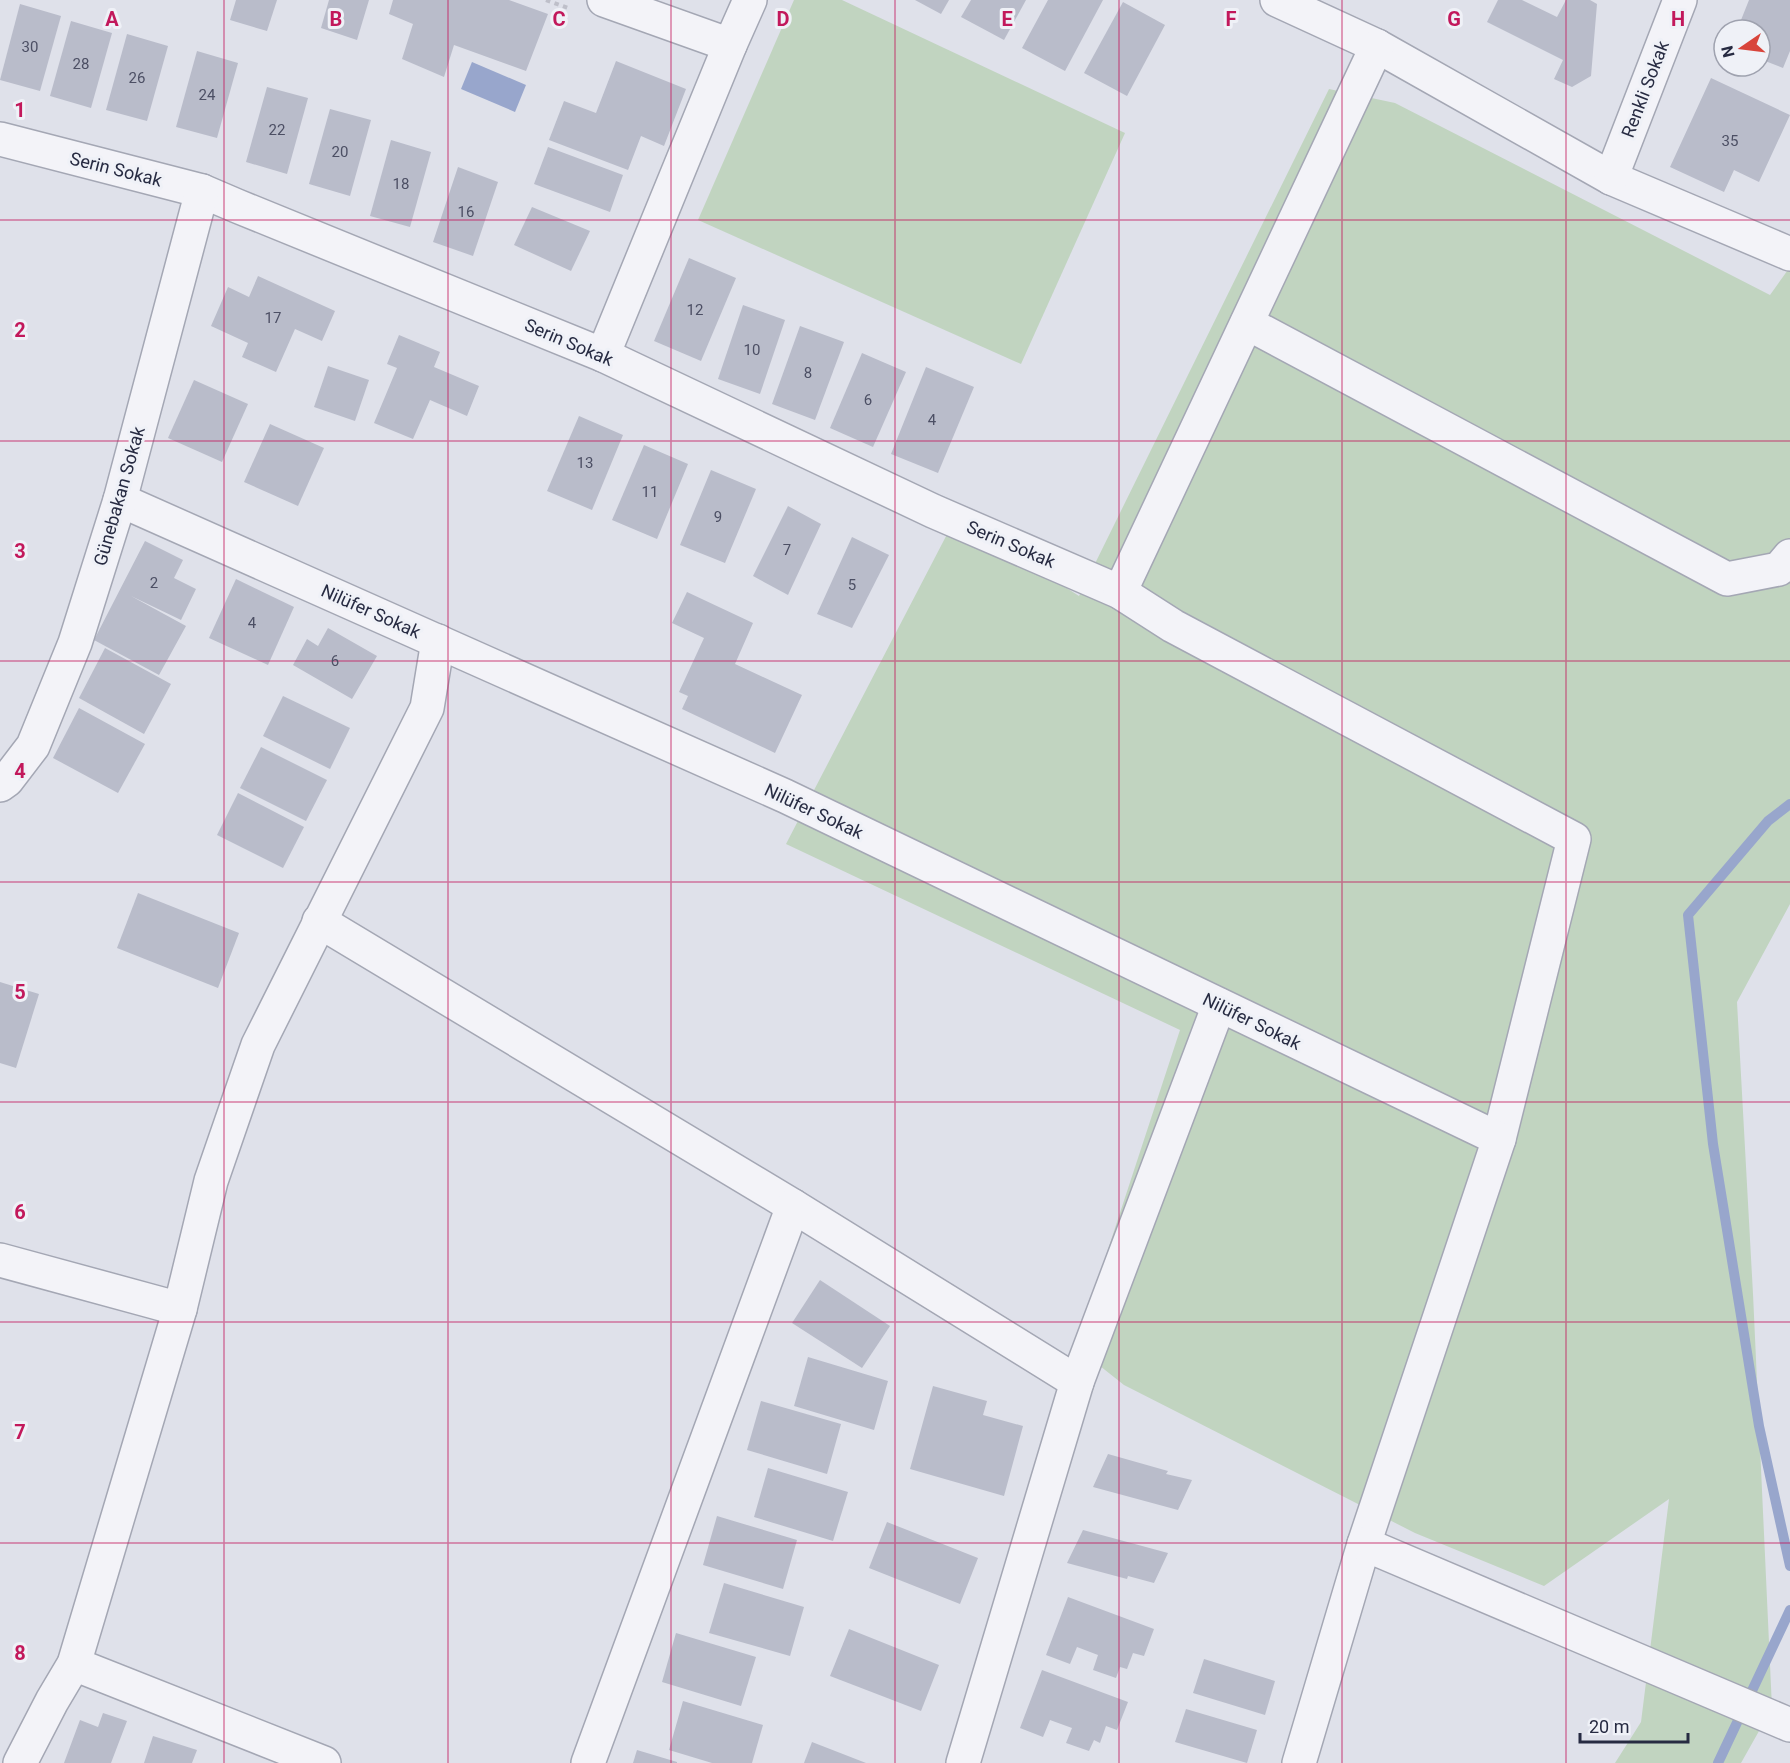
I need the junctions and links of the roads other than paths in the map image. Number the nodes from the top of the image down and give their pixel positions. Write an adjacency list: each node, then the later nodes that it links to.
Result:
1 (750, 0): 5 (street)
2 (1277, 0): 6 (street)
3 (1680, 0): 8 (street, Renkli Sokak)
4 (592, 6): 5 (street)
5 (730, 45): 12 (street)
6 (1377, 46): 8 (street); 11 (street)
7 (0, 139): 9 (street, Serin Sokak)
8 (1611, 178): 10 (street)
9 (202, 190): 12 (street, Serin Sokak); 13 (street, Günebakan Sokak)
10 (1790, 254)
11 (1247, 323): 14 (street); 15 (street)
12 (603, 356): 15 (street, Serin Sokak)
13 (120, 500): 16 (street, Nilüfer Sokak); 17 (street, Günebakan Sokak)
14 (1790, 556)
15 (1120, 592): 20 (street, Serin Sokak)
16 (438, 641): 18 (street); 19 (street, Nilüfer Sokak)
17 (0, 785)
18 (320, 921): 21 (street); 23 (street)
19 (1219, 1005): 20 (street, Nilüfer Sokak); 24 (street)
20 (1499, 1139): 25 (street)
21 (792, 1206): 24 (street); 30 (street)
22 (0, 1260): 23 (street)
23 (180, 1309): 26 (street)
24 (1077, 1382): 31 (street)
25 (1364, 1544): 27 (street); 32 (street)
26 (74, 1664): 28 (street); 29 (street)
27 (1790, 1725)
28 (20, 1763)
29 (324, 1763)
30 (588, 1763)
31 (963, 1763)
32 (1299, 1763)

